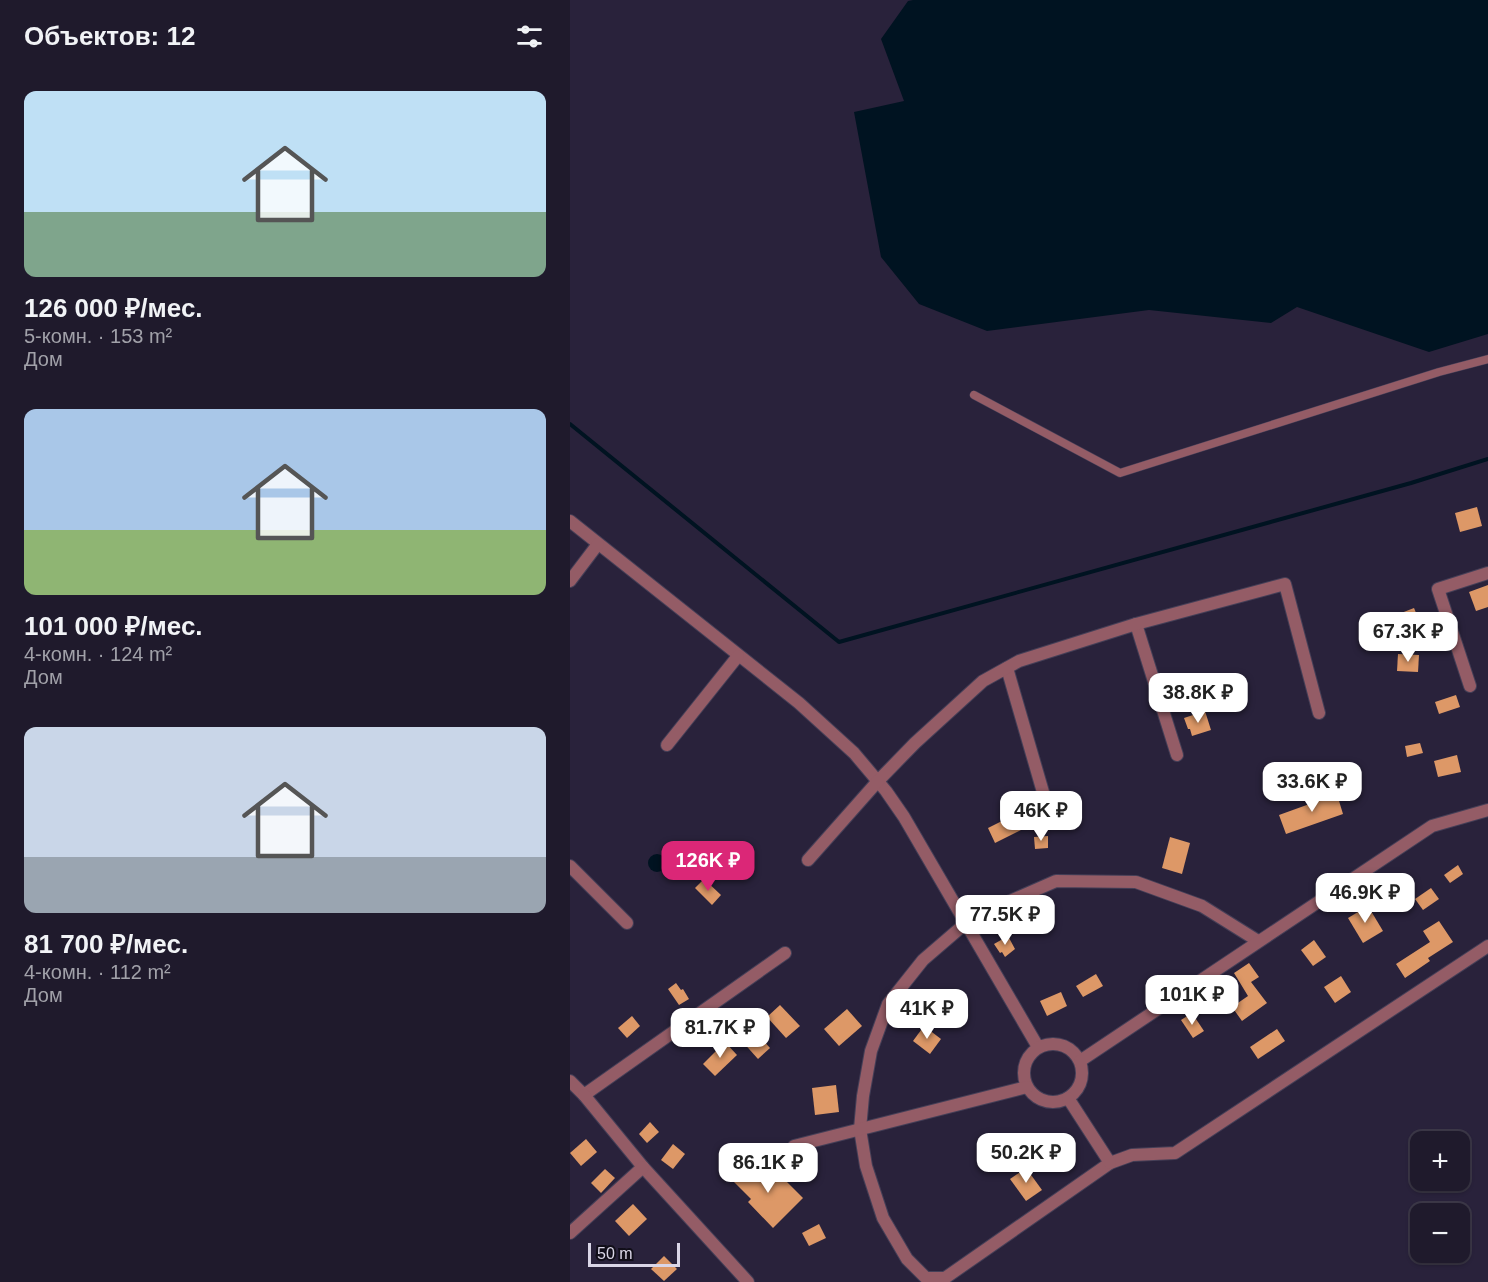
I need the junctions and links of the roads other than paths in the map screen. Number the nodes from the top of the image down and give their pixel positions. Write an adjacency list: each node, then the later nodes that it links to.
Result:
1 (1488, 358): 2 (lane)
2 (974, 395)
3 (570, 522): 4 (street)
4 (598, 544): 6 (street); 8 (street)
5 (1488, 573): 10 (street)
6 (570, 581)
7 (1136, 624): 9 (street); 11 (street); 13 (street)
8 (738, 656): 12 (street); 14 (street)
9 (1007, 668): 14 (street); 15 (street)
10 (1470, 686)
11 (1319, 713)
12 (667, 744)
13 (1177, 755)
14 (878, 781): 17 (street); 20 (street)
15 (1045, 799)
16 (1488, 810): 21 (street)
17 (808, 860)
18 (570, 866): 19 (street)
19 (627, 923)
20 (966, 923): 21 (street); 24 (street); 30 (street)
21 (1258, 941): 25 (street)
22 (1488, 946): 32 (street)
23 (785, 953): 28 (street)
24 (1038, 1047): 25 (street); 27 (street)
25 (1080, 1061): 29 (street)
26 (570, 1081): 28 (street)
27 (1028, 1087): 29 (street); 30 (street)
28 (584, 1095): 33 (street)
29 (1068, 1098): 32 (street)
30 (860, 1129): 31 (street); 32 (street)
31 (794, 1146)
32 (1110, 1163)
33 (643, 1167): 34 (street); 35 (street)
34 (570, 1233)
35 (748, 1282)

